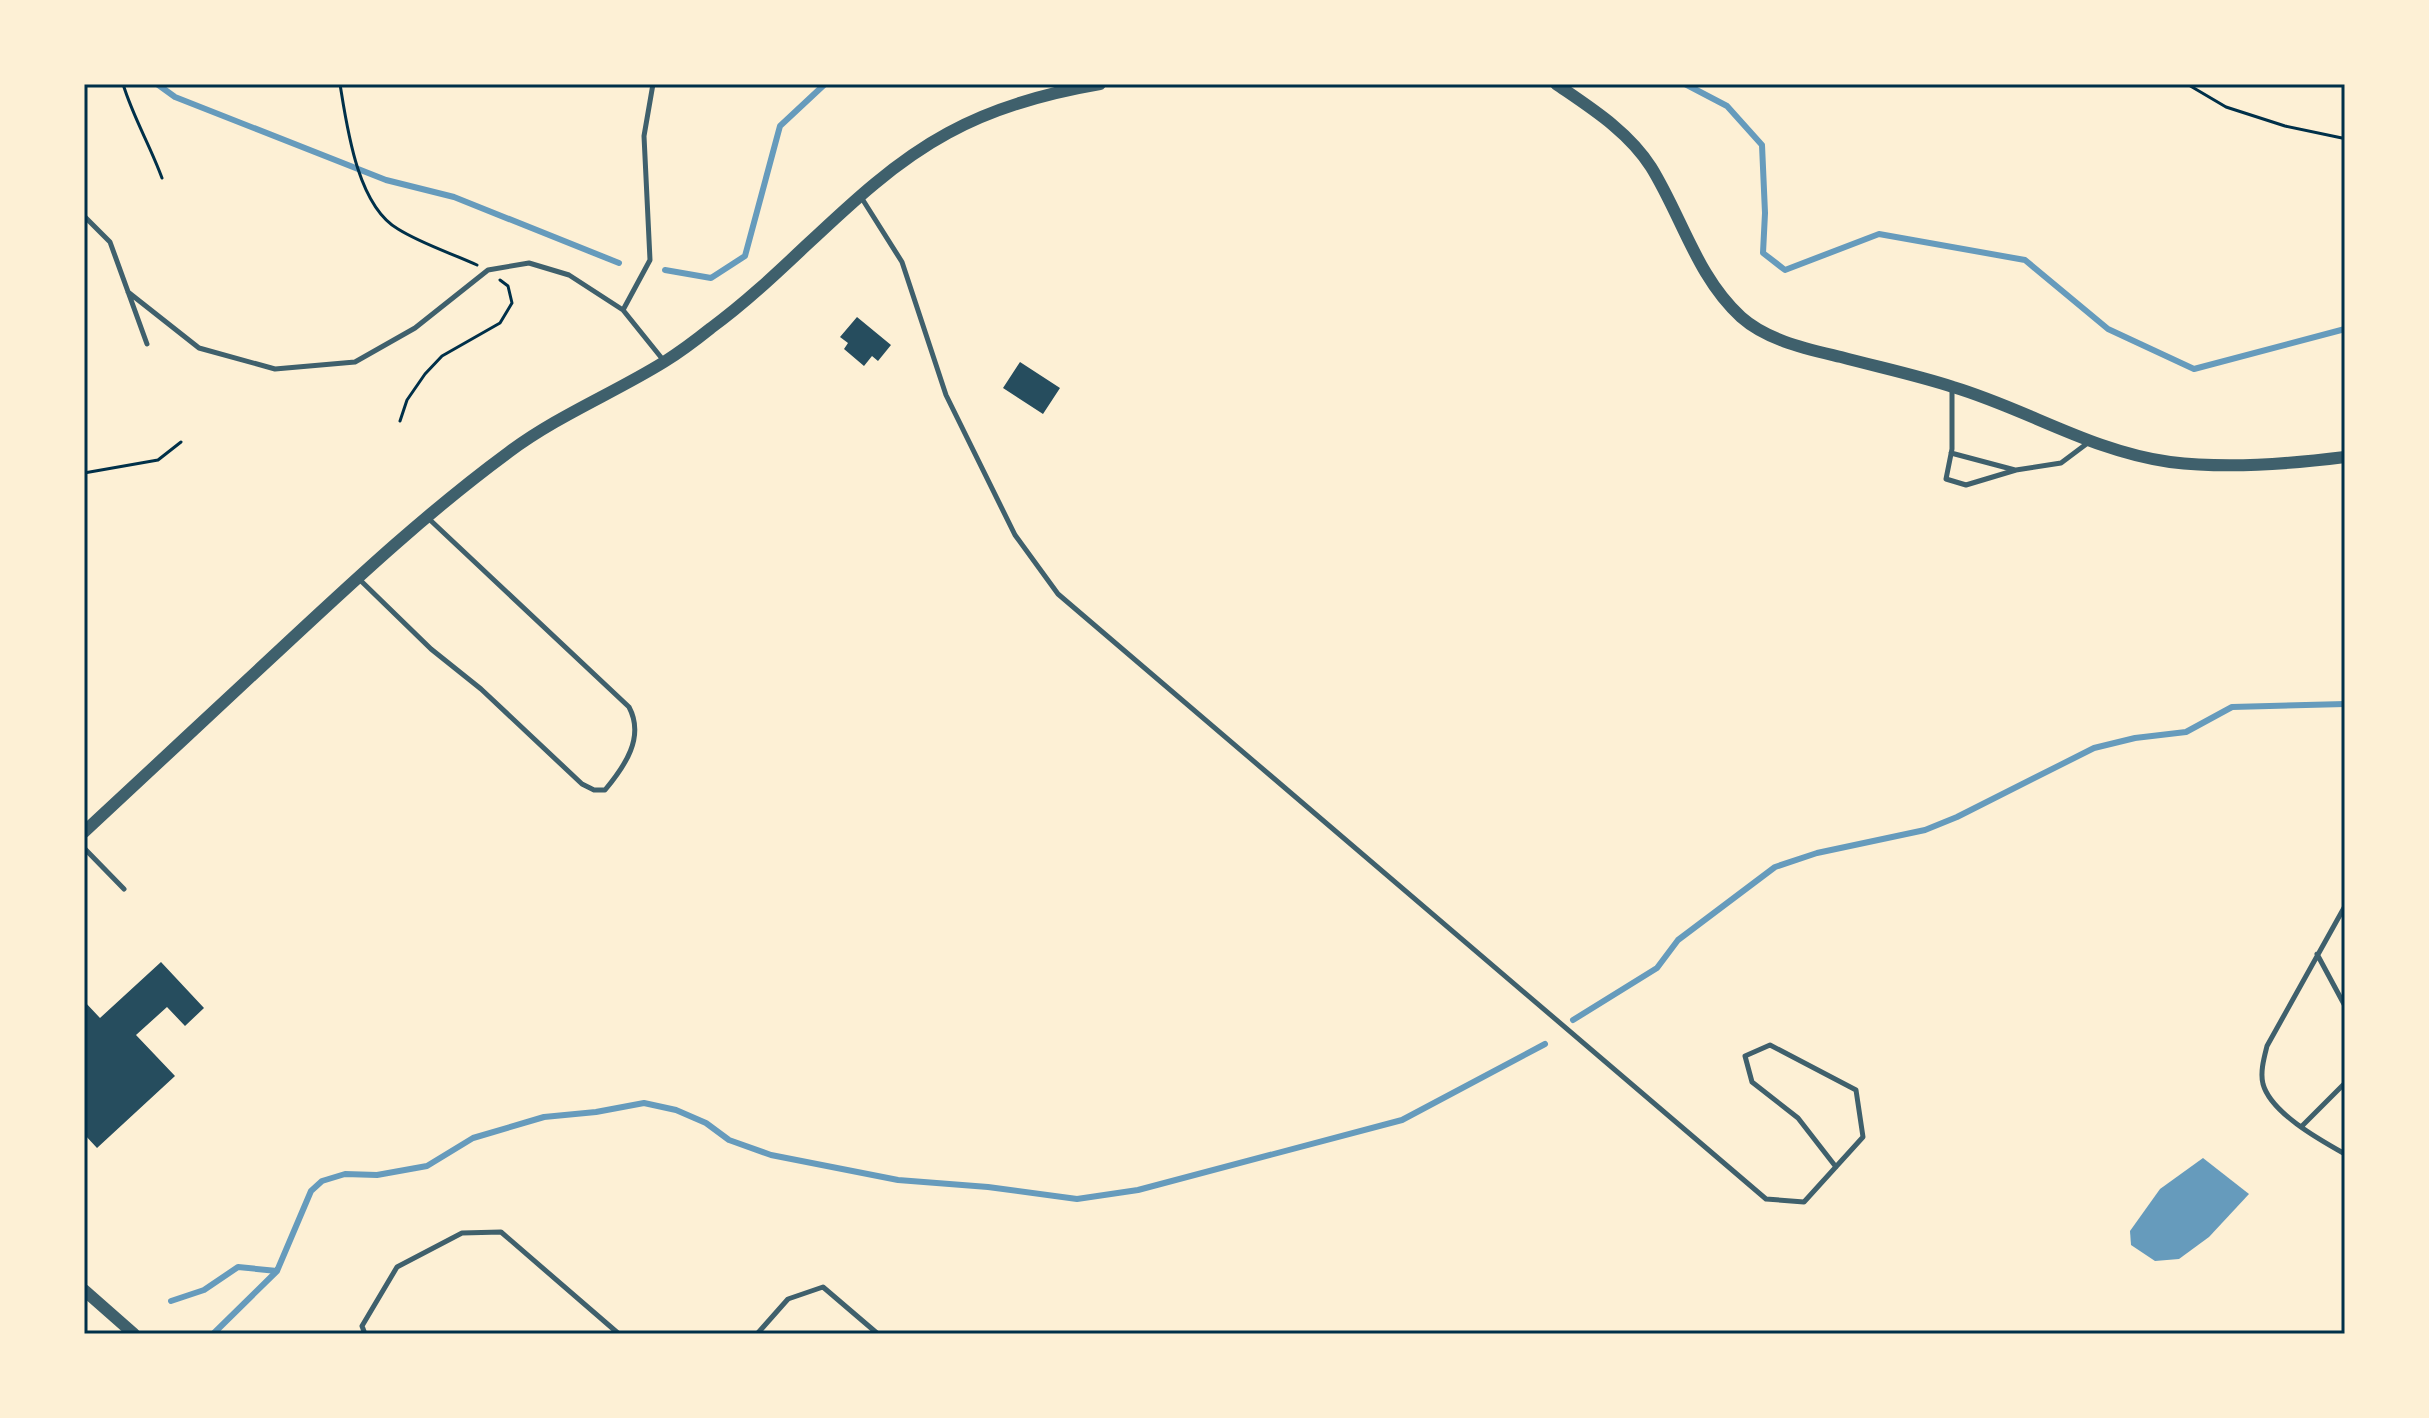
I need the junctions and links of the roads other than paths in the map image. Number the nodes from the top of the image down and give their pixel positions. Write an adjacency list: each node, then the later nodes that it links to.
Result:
1 (653, 84): 7 (lane)
2 (1100, 84): 4 (street)
3 (1556, 84): 10 (street)
4 (861, 197): 9 (street); 26 (lane)
5 (84, 216): 6 (lane)
6 (128, 292): 7 (lane); 8 (lane)
7 (623, 310): 9 (lane)
8 (147, 344)
9 (665, 361): 15 (street)
10 (1952, 386): 11 (street); 12 (lane)
11 (2090, 442): 13 (street); 14 (lane)
12 (1951, 453): 14 (lane); 14 (lane)
13 (2345, 457)
14 (2016, 470)
15 (427, 517): 16 (street); 16 (lane)
16 (358, 577): 17 (street)
17 (84, 832)
18 (84, 848): 19 (lane)
19 (124, 889)
20 (2345, 906): 21 (lane)
21 (2317, 954): 22 (lane); 24 (lane)
22 (2345, 1006)
23 (2345, 1083): 24 (lane)
24 (2302, 1126): 25 (lane)
25 (2345, 1154)
26 (1836, 1167): 26 (lane)
27 (84, 1290): 28 (street)
28 (134, 1334)
29 (365, 1334): 30 (lane)
30 (619, 1334)
31 (757, 1334): 32 (lane)
32 (878, 1334)

